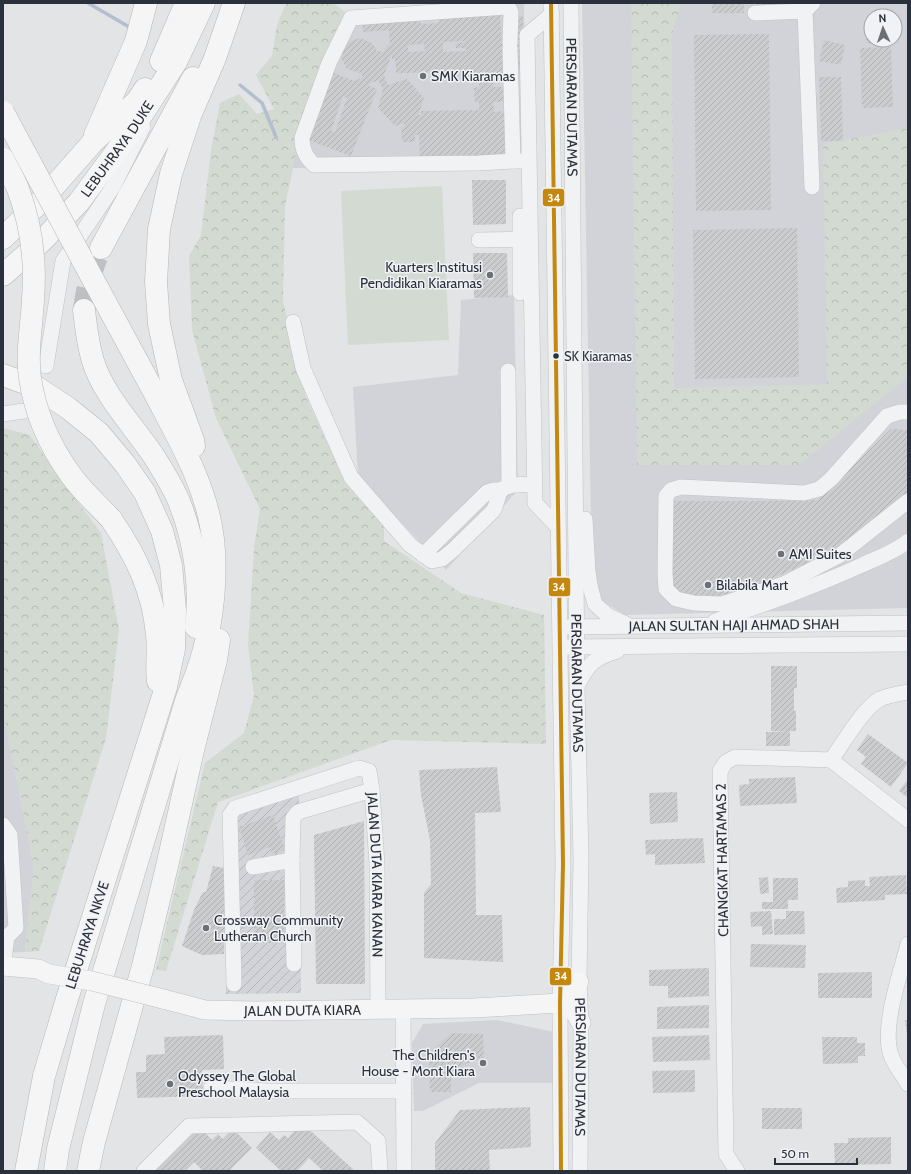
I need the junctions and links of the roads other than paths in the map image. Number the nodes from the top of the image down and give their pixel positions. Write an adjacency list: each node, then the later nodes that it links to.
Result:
1 (146, 3): 12 (highway)
2 (186, 3): 10 (highway, LEBUHRAYA DUKE)
3 (204, 3): 9 (highway, LEBUHRAYA DUKE)
4 (571, 3): 31 (street, PERSIARAN DUTAMAS)
5 (809, 7): 8 (street); 15 (street)
6 (552, 9): 14 (street); 36 (street, PERSIARAN DUTAMAS)
7 (231, 10): 19 (highway); 32 (highway)
8 (755, 14)
9 (176, 62): 21 (highway, LEBUHRAYA DUKE); 25 (street)
10 (137, 101): 12 (highway, LEBUHRAYA DUKE); 20 (highway, LEBUHRAYA DUKE)
11 (3, 112): 32 (highway, bridge)
12 (92, 142): 16 (highway)
13 (3, 159): 53 (highway, bridge)
14 (521, 161): 14 (street); 17 (street)
15 (812, 187)
16 (3, 238)
17 (525, 239): 18 (street); 22 (street); 33 (street)
18 (480, 240)
19 (101, 248)
20 (3, 254)
21 (3, 275)
22 (520, 293)
23 (84, 310): 54 (highway)
24 (293, 322): 34 (street)
25 (46, 366)
26 (508, 371): 34 (street)
27 (3, 375): 53 (highway, LEBUHRAYA NKVE)
28 (24, 411): 30 (street)
29 (908, 412): 40 (street)
30 (3, 414)
31 (575, 469): 44 (street, PERSIARAN DUTAMAS); 45 (street)
32 (197, 478): 38 (highway)
33 (534, 485): 34 (street); 36 (street)
34 (506, 488)
35 (908, 501): 39 (street)
36 (558, 527): 46 (street, PERSIARAN DUTAMAS)
37 (908, 541): 39 (street)
38 (213, 587): 54 (highway); 79 (highway)
39 (786, 590): 40 (street); 42 (street)
40 (764, 598): 43 (street)
41 (908, 623): 42 (street, JALAN SULTAN HAJI AHMAD SHAH)
42 (770, 624): 43 (street, JALAN SULTAN HAJI AHMAD SHAH)
43 (703, 625): 45 (street, JALAN SULTAN HAJI AHMAD SHAH)
44 (577, 626): 45 (street, JALAN SULTAN HAJI AHMAD SHAH); 46 (street, JALAN SULTAN HAJI AHMAD SHAH); 49 (street, PERSIARAN DUTAMAS)
45 (630, 626)
46 (559, 627): 48 (street, PERSIARAN DUTAMAS)
47 (908, 644): 50 (street, JALAN SULTAN HAJI AHMAD SHAH)
48 (560, 647): 49 (street, JALAN SULTAN HAJI AHMAD SHAH); 70 (street, PERSIARAN DUTAMAS)
49 (577, 647): 50 (street, JALAN SULTAN HAJI AHMAD SHAH); 51 (street, PERSIARAN DUTAMAS)
50 (629, 647): 51 (street)
51 (577, 686): 68 (street, PERSIARAN DUTAMAS)
52 (908, 692): 55 (street)
53 (162, 701): 77 (highway, LEBUHRAYA NKVE)
54 (186, 701): 78 (highway)
55 (831, 760): 57 (street); 85 (street, CHANGKAT HARTAMAS 2)
56 (372, 790): 59 (street, JALAN DUTA KIARA KANAN); 69 (street); 71 (street, JALAN DUTA KIARA KANAN)
57 (908, 820)
58 (3, 825): 61 (street)
59 (292, 860): 60 (street); 64 (street)
60 (254, 867)
61 (8, 881): 62 (street)
62 (5, 938): 65 (street)
63 (908, 944): 74 (street)
64 (294, 964)
65 (3, 966): 66 (main road, JALAN DUTA KIARA)
66 (48, 974): 67 (main road, JALAN DUTA KIARA); 71 (main road, JALAN DUTA KIARA, bridge)
67 (3, 977)
68 (579, 982): 70 (main road); 73 (street, PERSIARAN DUTAMAS)
69 (234, 984)
70 (560, 1003): 72 (main road, JALAN DUTA KIARA); 73 (main road); 83 (street, PERSIARAN DUTAMAS)
71 (378, 1005): 72 (main road, JALAN DUTA KIARA)
72 (403, 1010): 76 (street)
73 (581, 1023): 84 (street, PERSIARAN DUTAMAS)
74 (908, 1084)
75 (211, 1088): 76 (street)
76 (404, 1091): 82 (street)
77 (26, 1171)
78 (55, 1171)
79 (88, 1171)
80 (144, 1171): 81 (street)
81 (380, 1171)
82 (404, 1171)
83 (561, 1171)
84 (580, 1171)
85 (736, 1171)

